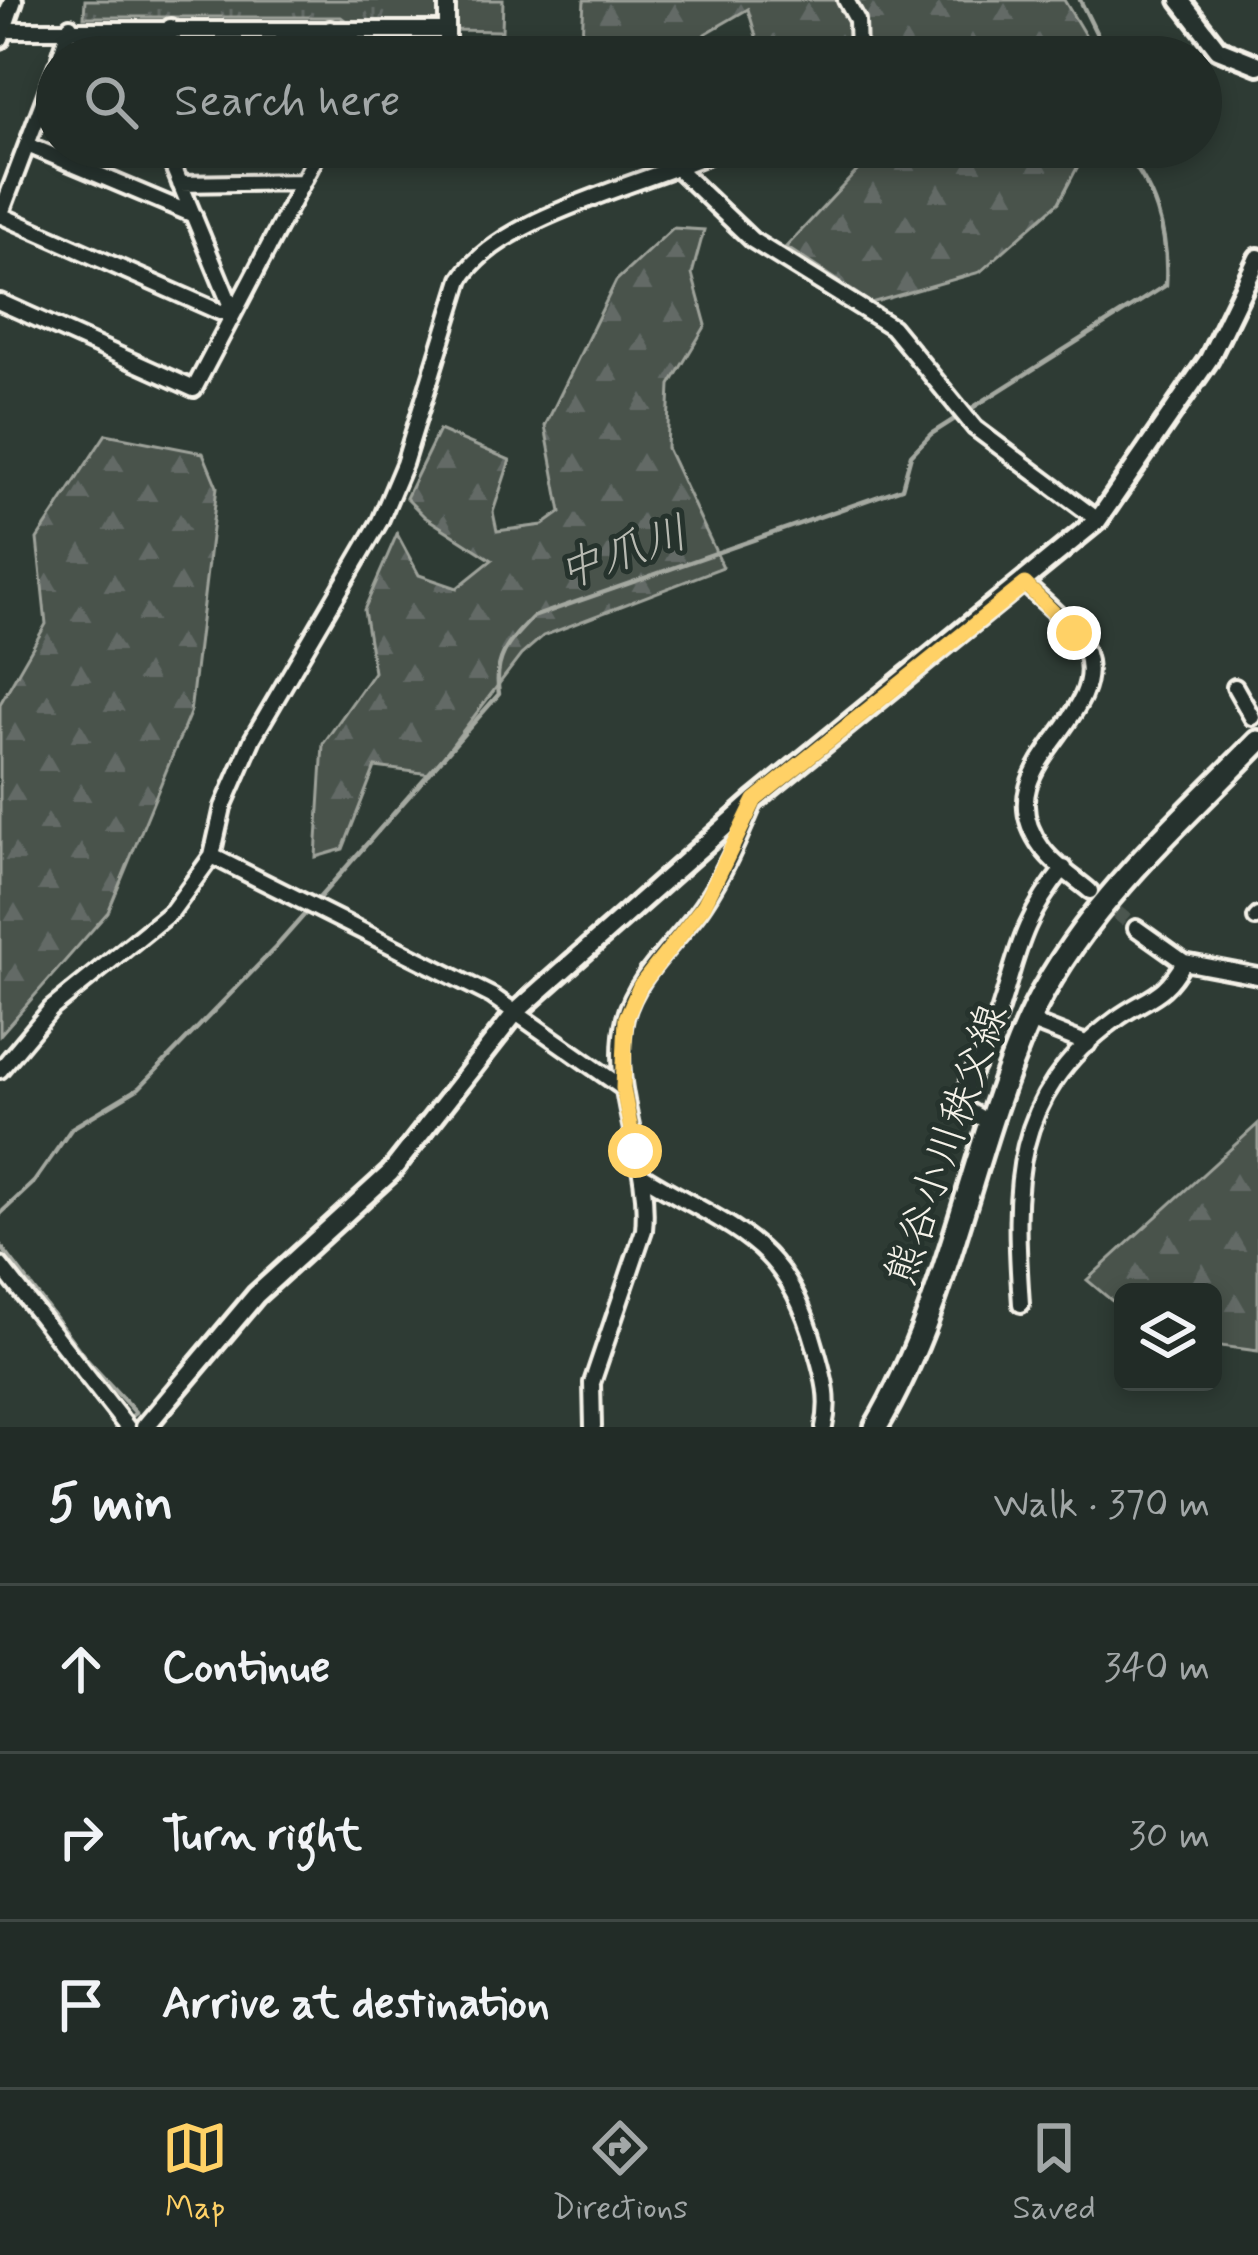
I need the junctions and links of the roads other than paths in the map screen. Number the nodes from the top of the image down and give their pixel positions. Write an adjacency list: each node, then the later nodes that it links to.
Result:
1 (13, 0): 9 (street)
2 (447, 0): 8 (street)
3 (846, 0): 14 (street)
4 (1180, 0): 15 (street)
5 (70, 26): 6 (street); 9 (street); 10 (street)
6 (170, 27): 7 (street); 11 (street)
7 (330, 29): 8 (street); 12 (street)
8 (447, 30): 13 (street)
9 (1, 32)
10 (67, 36)
11 (169, 36)
12 (330, 36)
13 (447, 36)
14 (857, 36)
15 (1209, 36)
16 (1222, 50): 17 (street)
17 (1258, 65)
18 (36, 134): 19 (street)
19 (30, 146): 20 (street); 29 (street)
20 (36, 149)
21 (82, 168): 28 (street)
22 (174, 168): 27 (street)
23 (310, 168): 26 (street)
24 (684, 168): 25 (street)
25 (680, 170): 33 (street); 39 (street)
26 (303, 182): 27 (street); 32 (street)
27 (180, 184): 28 (street)
28 (194, 215): 32 (street)
29 (0, 216): 32 (street)
30 (1258, 258): 33 (street)
31 (0, 302): 32 (street)
32 (233, 311)
33 (1098, 520): 34 (street)
34 (1025, 584): 38 (street); 40 (street)
35 (1235, 687): 36 (street)
36 (1252, 717)
37 (1258, 742): 46 (main road, 熊谷小川秩父線)
38 (755, 800): 45 (street); 49 (street)
39 (212, 856): 45 (street); 48 (street)
40 (1064, 868): 41 (street); 50 (street)
41 (1090, 891)
42 (1136, 928): 43 (street)
43 (1184, 962): 44 (street); 47 (street)
44 (1258, 976)
45 (516, 1012): 49 (street); 56 (street)
46 (1029, 1021): 47 (street); 50 (main road, 熊谷小川秩父線)
47 (1088, 1044): 53 (street)
48 (0, 1070)
49 (623, 1088): 51 (street)
50 (990, 1123): 58 (main road, 熊谷小川秩父線)
51 (645, 1177): 54 (street); 57 (street)
52 (0, 1265): 55 (street)
53 (1022, 1304)
54 (589, 1426)
55 (127, 1427)
56 (145, 1427)
57 (824, 1427)
58 (876, 1427)

